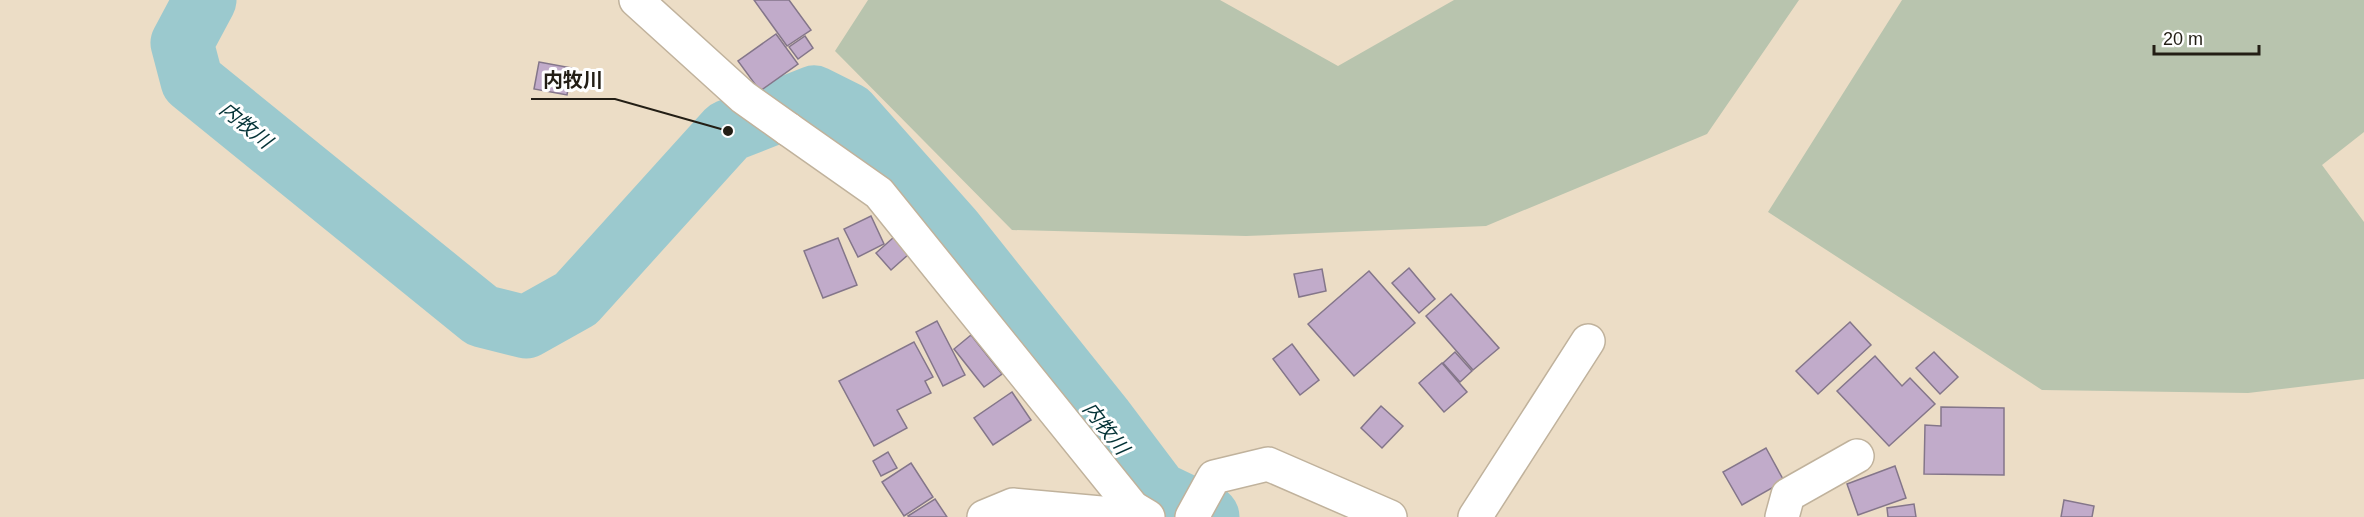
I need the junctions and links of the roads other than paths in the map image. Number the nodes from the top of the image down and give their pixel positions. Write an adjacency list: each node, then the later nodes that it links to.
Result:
1 (636, 0): 4 (street)
2 (1588, 341): 8 (street)
3 (1857, 456): 9 (street)
4 (1141, 513): 5 (street)
5 (984, 517)
6 (1192, 517): 7 (street)
7 (1390, 517)
8 (1475, 517)
9 (1782, 517)

